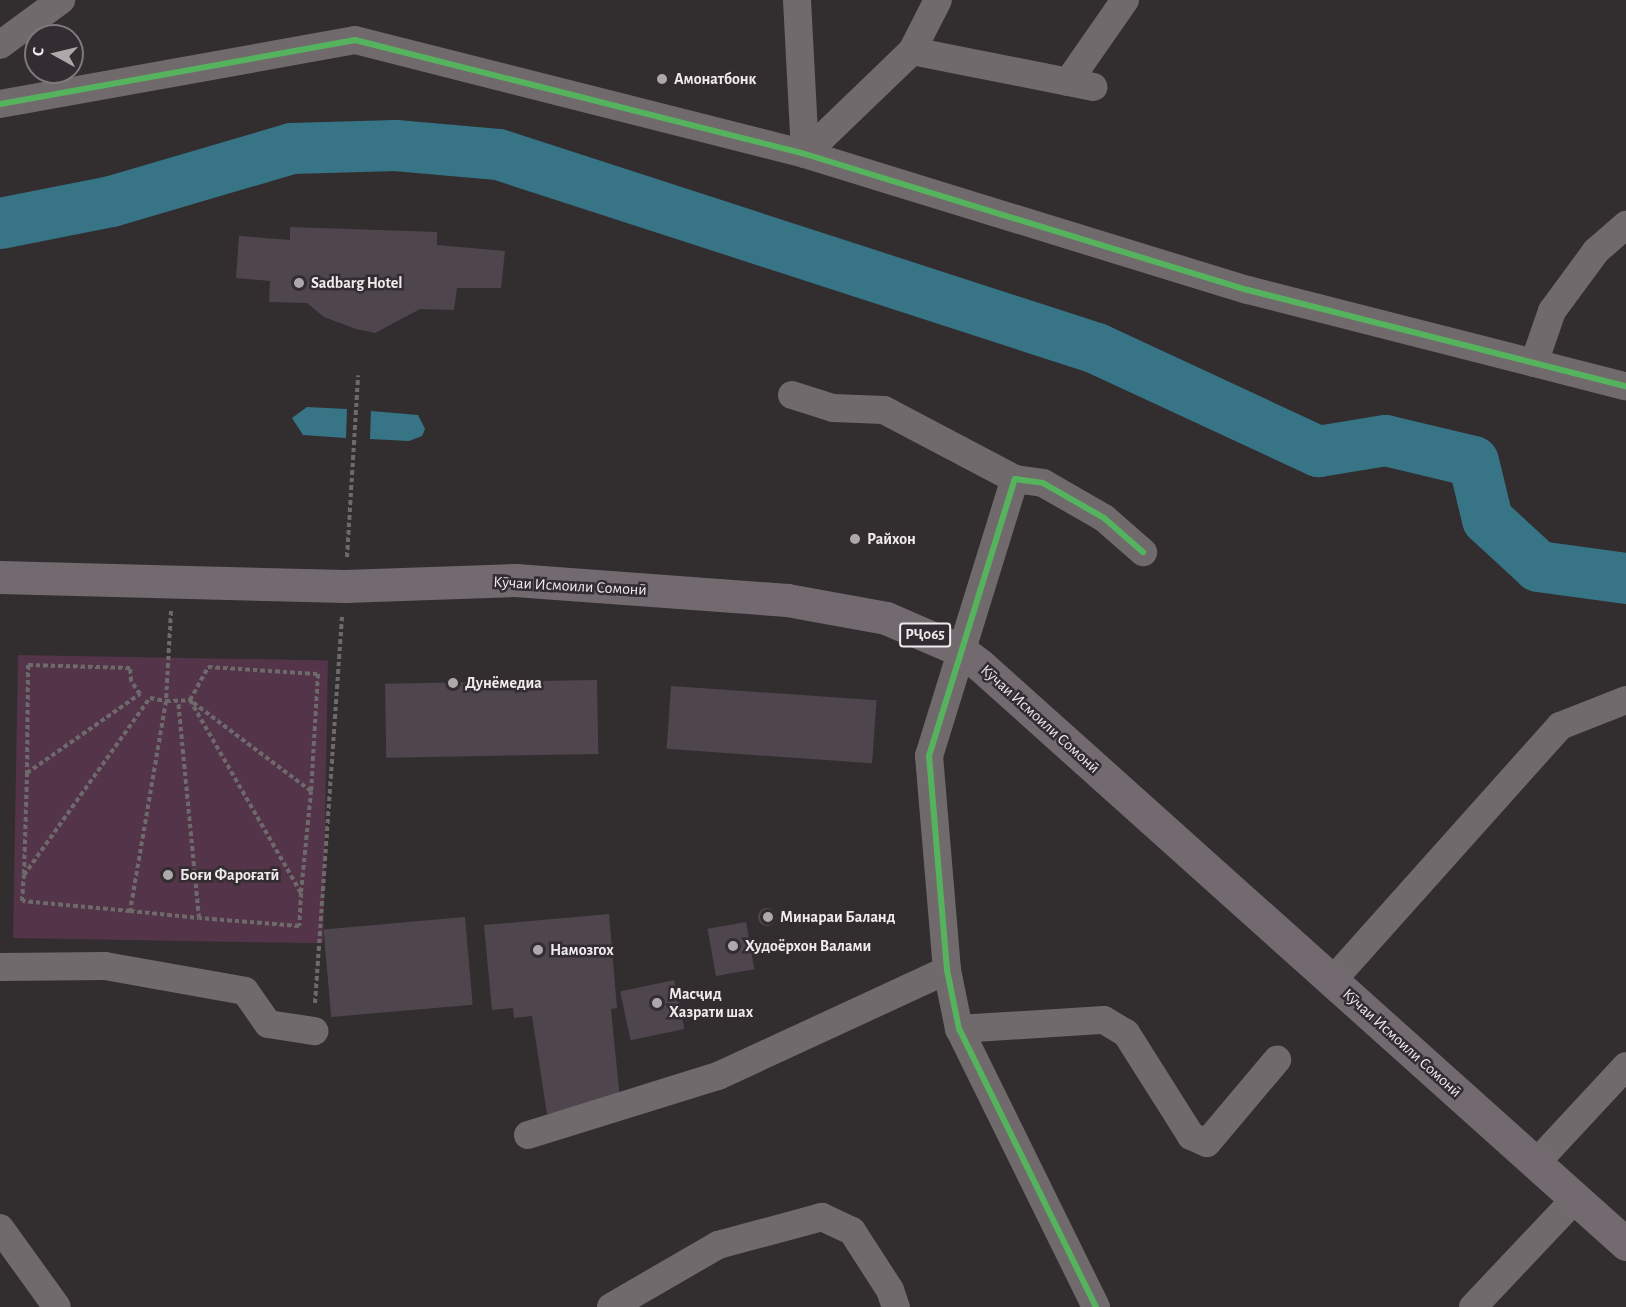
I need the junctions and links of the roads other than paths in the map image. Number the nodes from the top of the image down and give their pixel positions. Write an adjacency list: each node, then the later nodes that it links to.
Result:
1 (61, 0): 5 (street)
2 (797, 0): 8 (street)
3 (938, 0): 6 (street)
4 (1125, 0): 6 (street)
5 (0, 45)
6 (912, 51): 8 (street)
7 (0, 104): 8 (street)
8 (805, 154): 10 (street)
9 (1626, 225): 10 (street)
10 (1533, 363): 11 (street)
11 (1626, 386)
12 (792, 395): 13 (street)
13 (1015, 478): 14 (street); 16 (street)
14 (1143, 552)
15 (0, 577): 16 (main road, Кӯчаи Исмоили Сомонӣ / РҶ065)
16 (960, 650): 19 (street); 20 (main road, Кӯчаи Исмоили Сомонӣ / РҶ065)
17 (1626, 700): 20 (street)
18 (0, 967): 22 (street)
19 (947, 970): 21 (street); 25 (street)
20 (1332, 981): 26 (main road, Кӯчаи Исмоили Сомонӣ / РҶ065)
21 (959, 1029): 23 (street); 33 (street)
22 (314, 1031)
23 (1277, 1060)
24 (1626, 1066): 26 (street)
25 (528, 1136)
26 (1536, 1163): 27 (main road, Кӯчаи Исмоили Сомонӣ / РҶ065)
27 (1575, 1199): 29 (main road, Кӯчаи Исмоили Сомонӣ / РҶ065); 34 (street)
28 (0, 1228): 30 (street)
29 (1626, 1244)
30 (57, 1307)
31 (611, 1307): 32 (street)
32 (896, 1307)
33 (1096, 1307)
34 (1473, 1307)

